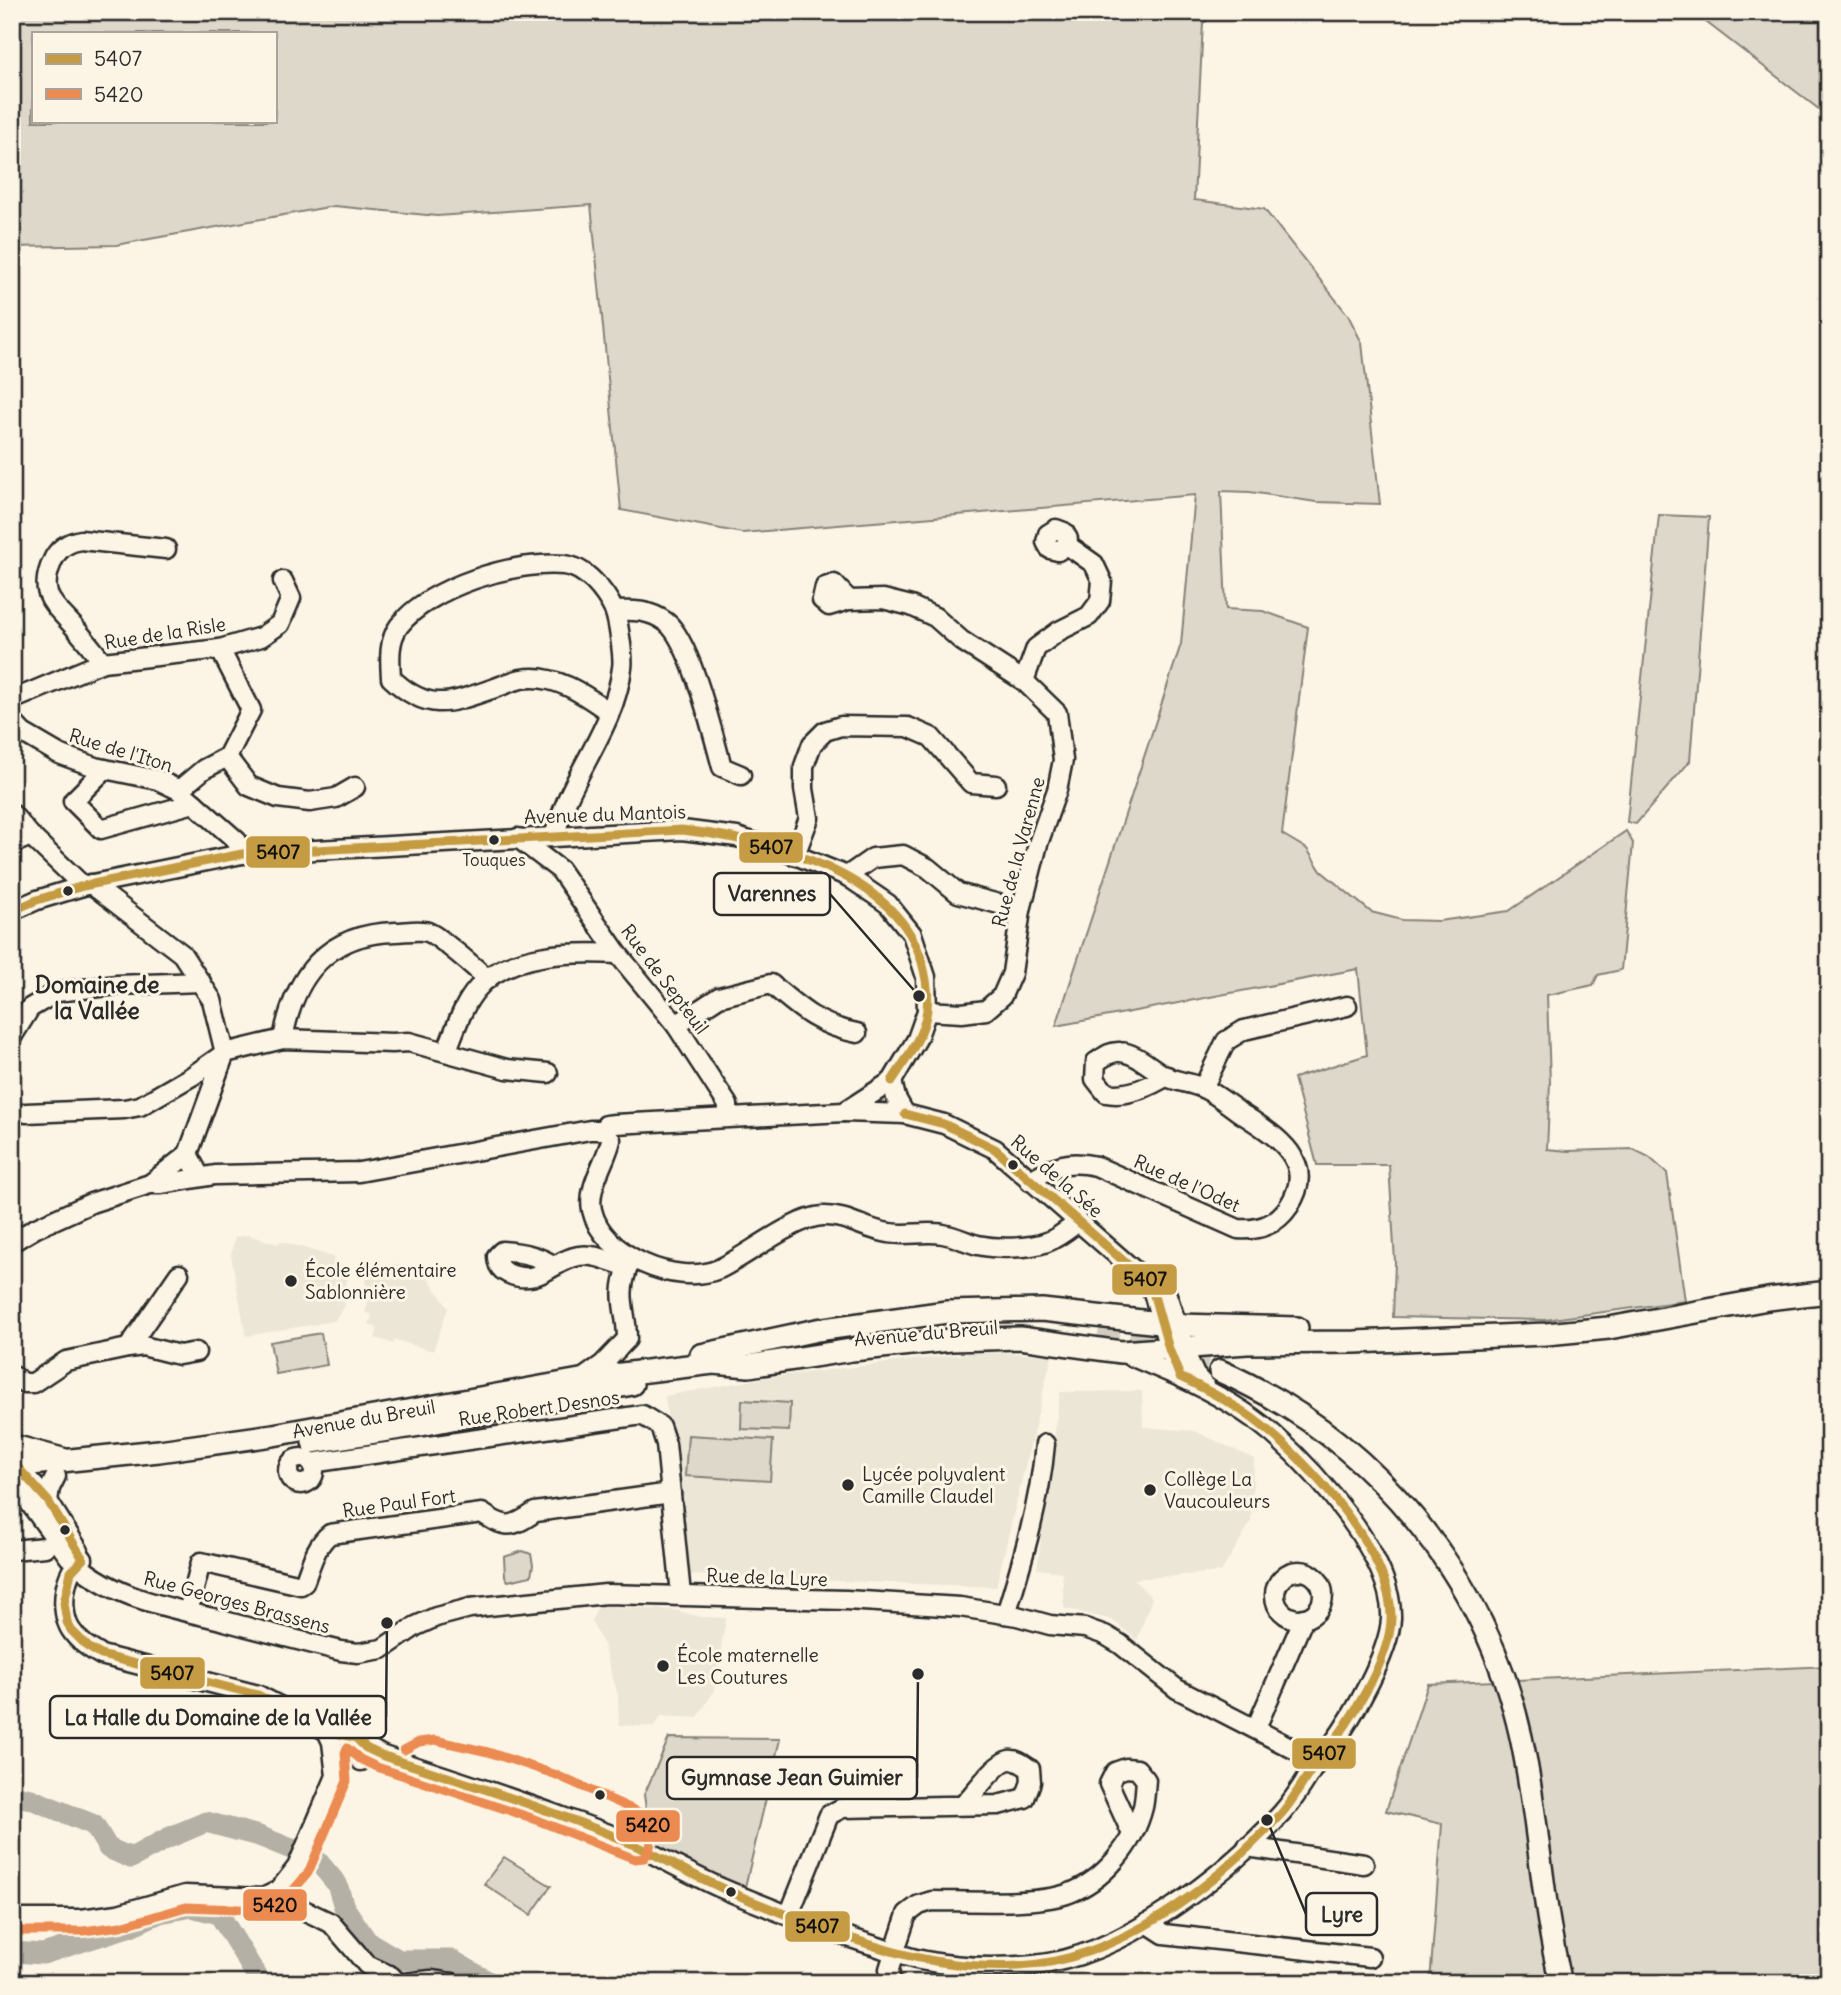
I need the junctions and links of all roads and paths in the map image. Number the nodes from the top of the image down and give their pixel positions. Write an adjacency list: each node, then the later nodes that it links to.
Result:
1 (1067, 545): 8 (street)
2 (166, 549): 7 (street)
3 (283, 581): 6 (street, Rue de la Risle)
4 (849, 600): 8 (street, Rue de la Varenne)
5 (615, 611): 10 (street); 10 (street); 14 (street)
6 (220, 649): 7 (street, Rue de la Risle); 12 (street)
7 (103, 662): 9 (street, Rue de la Risle)
8 (1024, 681): 30 (street, Rue de la Varenne)
9 (12, 700)
10 (609, 712): 20 (street)
11 (12, 721): 13 (street, Rue de l'Iton)
12 (227, 757): 16 (street); 17 (street)
13 (105, 769): 17 (street, Rue de l'Iton); 18 (street)
14 (741, 775)
15 (996, 785): 25 (street)
16 (355, 787)
17 (179, 790): 18 (street, Rue de l'Iton)
18 (194, 803): 24 (street, Rue de l'Iton)
19 (12, 814): 21 (street)
20 (558, 835): 22 (street, Avenue du Mantois); 25 (street, Avenue du Mantois); 26 (street)
21 (31, 836): 23 (street); 29 (street)
22 (517, 838): 24 (street, Avenue du Mantois); 26 (street, Rue de Septeuil)
23 (12, 844)
24 (242, 854): 27 (street, Avenue du Mantois)
25 (794, 855): 28 (street, Avenue du Mantois)
26 (560, 870): 33 (street, Rue de Septeuil)
27 (134, 874): 29 (street, Avenue du Mantois); 32 (street)
28 (847, 876): 30 (street); 37 (street, Avenue du Mantois)
29 (87, 885): 31 (street, Avenue du Mantois); 32 (street)
30 (1021, 910): 37 (street, Rue de la Varenne)
31 (12, 911)
32 (125, 911): 35 (street)
33 (618, 954): 34 (street); 38 (street, Rue de Septeuil)
34 (488, 979): 41 (street); 42 (street)
35 (201, 982): 40 (street); 43 (street)
36 (1347, 1006): 47 (street)
37 (927, 1011): 46 (street, Avenue du Mantois)
38 (676, 1025): 39 (street); 51 (street, Rue de Septeuil)
39 (858, 1034)
40 (12, 1037)
41 (283, 1040): 42 (street); 43 (street)
42 (446, 1052): 44 (street)
43 (225, 1053): 49 (street); 53 (street)
44 (548, 1073)
45 (1167, 1076): 47 (street, Rue de l'Odet)
46 (892, 1081): 48 (street, Avenue du Mantois); 50 (street)
47 (1203, 1088): 55 (street, Rue de l'Odet)
48 (844, 1112): 50 (street, Rue de la Sée); 51 (street)
49 (26, 1113)
50 (905, 1114): 55 (street, Rue de la Sée)
51 (728, 1117): 52 (street)
52 (607, 1135): 54 (street); 59 (street)
53 (188, 1154): 54 (street); 56 (street)
54 (200, 1177): 56 (street)
55 (1030, 1181): 57 (street, Rue de la Sée)
56 (150, 1184): 58 (street)
57 (1078, 1222): 59 (street); 63 (street, Rue de la Sée)
58 (12, 1242)
59 (630, 1263): 60 (street); 75 (street)
60 (554, 1266)
61 (179, 1274): 67 (street)
62 (1829, 1292): 65 (main road)
63 (1171, 1323): 65 (main road); 68 (street, Rue de la Sée); 75 (main road)
64 (1098, 1334): 71 (main road, Avenue du Breuil)
65 (1432, 1339): 66 (main road)
66 (1210, 1346): 68 (main road); 76 (street)
67 (128, 1348): 69 (street); 73 (street)
68 (1177, 1349): 70 (main road); 74 (street); 76 (street)
69 (196, 1352)
70 (1121, 1352): 71 (main road); 74 (street)
71 (713, 1363): 75 (main road, Avenue du Breuil); 82 (main road, Avenue du Breuil)
72 (1220, 1371): 111 (main road)
73 (12, 1375)
74 (1180, 1377): 76 (street)
75 (581, 1380): 79 (main road, Avenue du Breuil)
76 (1208, 1389): 95 (street)
77 (12, 1444): 79 (street)
78 (1045, 1444): 90 (street)
79 (75, 1461): 81 (main road, Avenue du Breuil)
80 (311, 1463): 83 (street, Rue Robert Desnos)
81 (16, 1473): 82 (main road, Avenue du Breuil); 84 (street); 85 (street)
82 (56, 1476): 84 (street)
83 (671, 1493): 88 (street, Rue Robert Desnos); 89 (street, Rue Paul Fort)
84 (48, 1501): 85 (street)
85 (62, 1535): 86 (street); 87 (street, Rue Georges Brassens)
86 (12, 1550)
87 (82, 1564): 89 (street, Rue Georges Brassens); 94 (street)
88 (681, 1595): 90 (street, Rue de la Lyre); 92 (street, Rue de la Lyre)
89 (188, 1612): 92 (street, Rue Georges Brassens)
90 (1006, 1614): 93 (street, Rue de la Lyre)
91 (1304, 1618): 93 (street)
92 (382, 1649)
93 (1256, 1728): 95 (street, Rue de la Lyre)
94 (344, 1753): 100 (street); 101 (street)
95 (1317, 1761): 98 (street)
96 (963, 1805): 101 (street)
97 (1132, 1834): 104 (street)
98 (1247, 1847): 99 (street); 103 (street)
99 (1364, 1864)
100 (279, 1889): 102 (street); 107 (street)
101 (789, 1915): 104 (street)
102 (12, 1919)
103 (1147, 1923): 105 (street); 106 (street)
104 (896, 1952): 106 (street); 110 (street)
105 (1370, 1957)
106 (987, 1975)
107 (398, 1983)
108 (405, 1983): 109 (street)
109 (452, 1983)
110 (891, 1983)
111 (1561, 1983)

